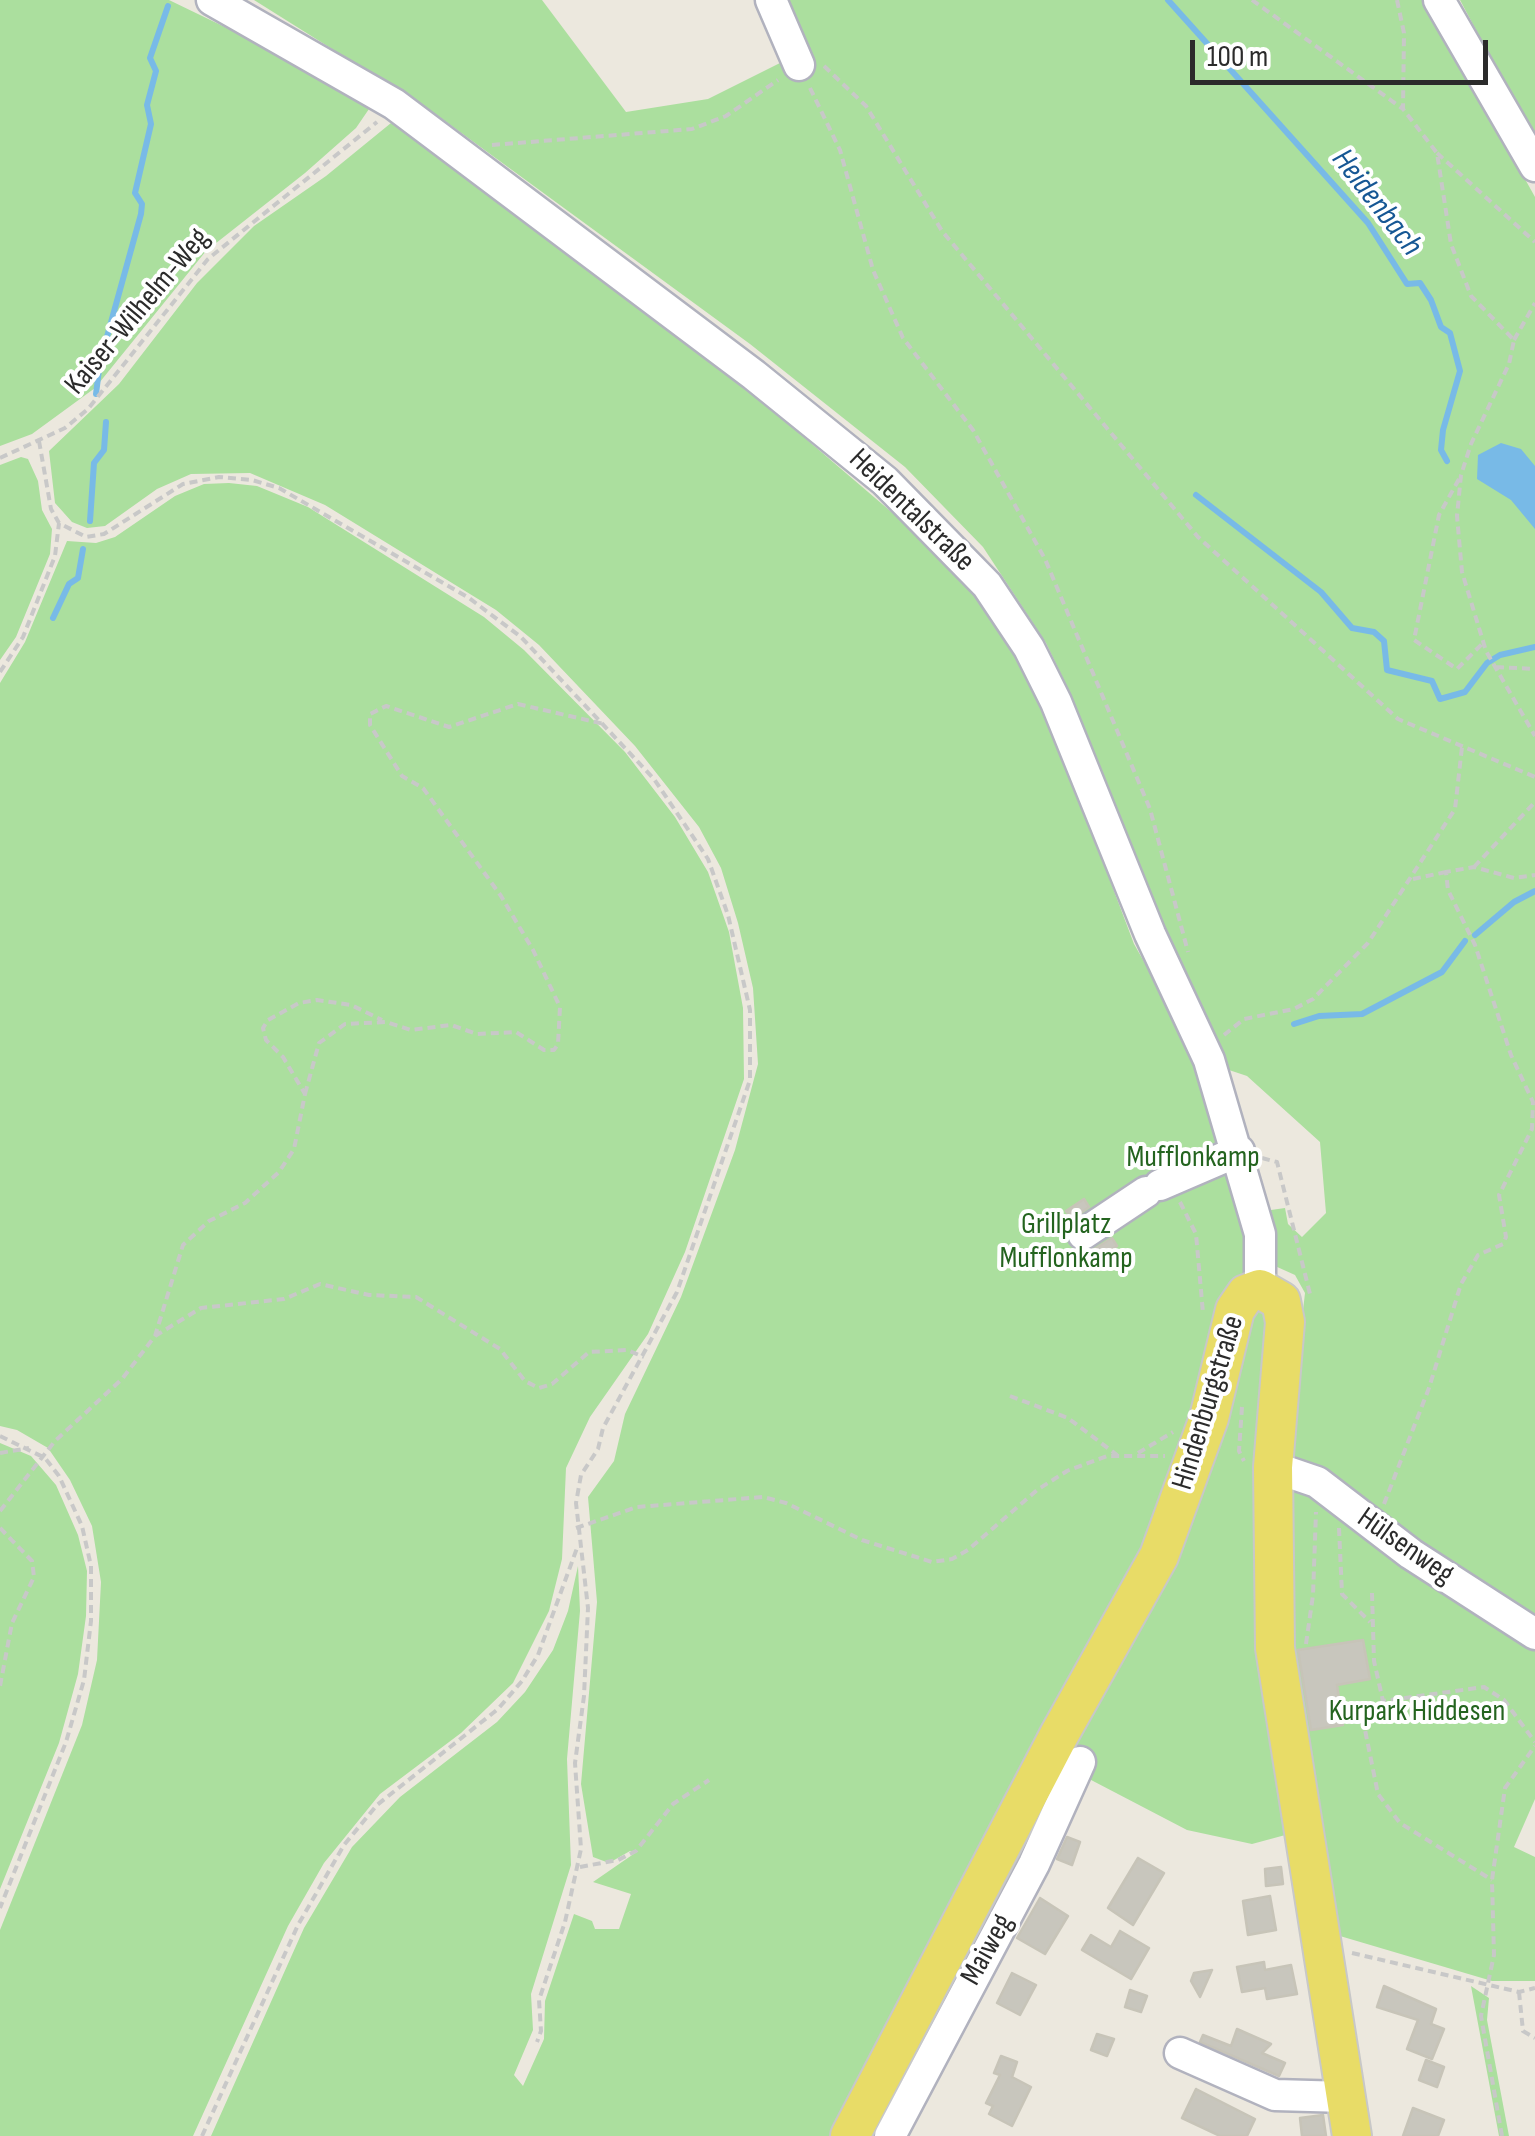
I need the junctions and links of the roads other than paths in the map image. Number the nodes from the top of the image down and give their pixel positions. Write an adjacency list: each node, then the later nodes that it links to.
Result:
1 (212, 0): 6 (street, Heidentalstraße)
2 (771, 0): 4 (street)
3 (1439, 0): 5 (street)
4 (799, 65)
5 (1535, 166)
6 (1238, 1151): 7 (street); 8 (street, Heidentalstraße)
7 (1083, 1234)
8 (1260, 1289): 9 (main road, Hindenburgstraße); 14 (main road, Hindenburgstraße)
9 (1273, 1468): 10 (street, Hülsenweg); 13 (main road, Hindenburgstraße)
10 (1535, 1634)
11 (1080, 1762): 15 (street, Maiweg)
12 (1180, 2053): 13 (street)
13 (1346, 2097): 16 (main road, Hindenburgstraße)
14 (850, 2136)
15 (890, 2136)
16 (1352, 2136)

